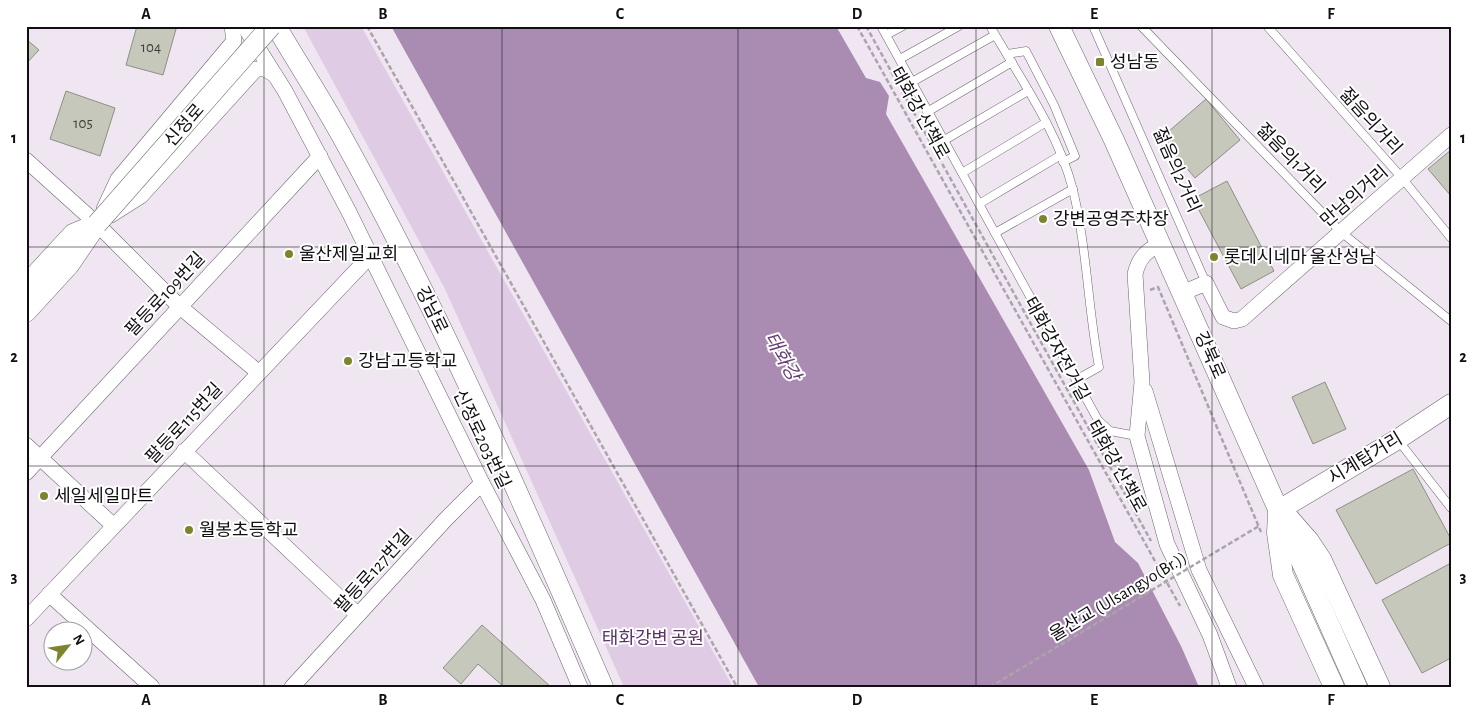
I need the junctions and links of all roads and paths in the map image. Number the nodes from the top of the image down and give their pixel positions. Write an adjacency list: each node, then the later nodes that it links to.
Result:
1 (232, 26): 35 (street)
2 (244, 26): 21 (street, 신정로203번길)
3 (271, 26): 35 (main road, 신정로, bridge)
4 (276, 26): 74 (main road, 강남로)
5 (367, 26): 75 (path)
6 (857, 26): 67 (path, 태화강 산책로)
7 (866, 26): 63 (path, 태화강자전거길)
8 (881, 26): 17 (lane)
9 (903, 26): 17 (lane)
10 (959, 26): 19 (lane)
11 (990, 26): 16 (lane)
12 (1059, 26): 39 (main road, 강북로)
13 (1093, 26): 41 (lane, 젊음의2거리)
14 (1141, 26): 36 (lane, 젊음의1거리)
15 (1267, 26): 32 (lane, 젊음의거리)
16 (995, 35): 18 (lane); 22 (lane)
17 (886, 36): 19 (lane)
18 (1007, 54): 20 (lane); 29 (lane)
19 (900, 60): 22 (lane)
20 (1012, 62): 23 (lane); 24 (lane)
21 (275, 75): 28 (street, 신정로203번길); 35 (street)
22 (912, 82): 24 (lane)
23 (1028, 91): 25 (lane); 27 (lane)
24 (927, 112): 27 (lane)
25 (1045, 123): 29 (lane); 31 (lane)
26 (1451, 135): 32 (street, 만남의거리)
27 (943, 141): 31 (lane)
28 (320, 156): 40 (street, 신정로203번길); 45 (street, 팔등로109번길)
29 (1062, 159): 33 (lane); 34 (lane)
30 (26, 160): 35 (street)
31 (962, 173): 34 (lane)
32 (1402, 178): 36 (street, 만남의거리); 38 (lane, 젊음의거리)
33 (1073, 189): 37 (lane); 50 (lane)
34 (979, 204): 37 (lane)
35 (97, 224): 42 (main road, 신정로); 45 (street)
36 (1341, 232): 47 (street, 만남의거리); 48 (lane, 젊음의1거리)
37 (995, 233): 50 (lane)
38 (1451, 238)
39 (1160, 244): 44 (main road, 강북로); 51 (street)
40 (370, 256): 49 (street, 팔등로115번길); 59 (street, 신정로203번길)
41 (1206, 283): 44 (street); 47 (street, 젊음의2거리)
42 (35, 284): 46 (main road, 신정로)
43 (1158, 287): 76 (path, 울산교 (Ulsangyo(Br.)), bridge)
44 (1182, 293): 61 (main road, 강북로)
45 (179, 306): 49 (street); 57 (street, 팔등로109번길)
46 (26, 312)
47 (1234, 321)
48 (1451, 321)
49 (258, 372): 56 (street, 팔등로115번길)
50 (1076, 380): 53 (lane)
51 (1142, 382): 53 (street); 78 (street)
52 (1451, 404): 54 (main road, 시계탑거리)
53 (1137, 436): 77 (street)
54 (1398, 439): 60 (lane); 61 (main road, 시계탑거리)
55 (26, 445): 57 (street)
56 (184, 451): 62 (street, 팔등로115번길); 68 (street)
57 (40, 458): 58 (street, 팔등로109번길); 62 (street)
58 (26, 473)
59 (482, 483): 68 (street, 팔등로127번길); 73 (street, 신정로203번길)
60 (1451, 508)
61 (1279, 510): 71 (main road); 79 (main road, 강북로); 80 (main road)
62 (114, 526): 66 (street, 팔등로115번길)
63 (1154, 547)
64 (1168, 570): 65 (path)
65 (1175, 584)
66 (49, 594): 69 (street, 팔등로115번길); 72 (street)
67 (1182, 610)
68 (358, 615): 70 (street, 팔등로127번길)
69 (26, 618)
70 (294, 686)
71 (1333, 686)
72 (152, 687)
73 (580, 687)
74 (603, 687)
75 (737, 687)
76 (990, 687)
77 (1229, 687)
78 (1256, 687)
79 (1357, 687)
80 (1380, 687)

